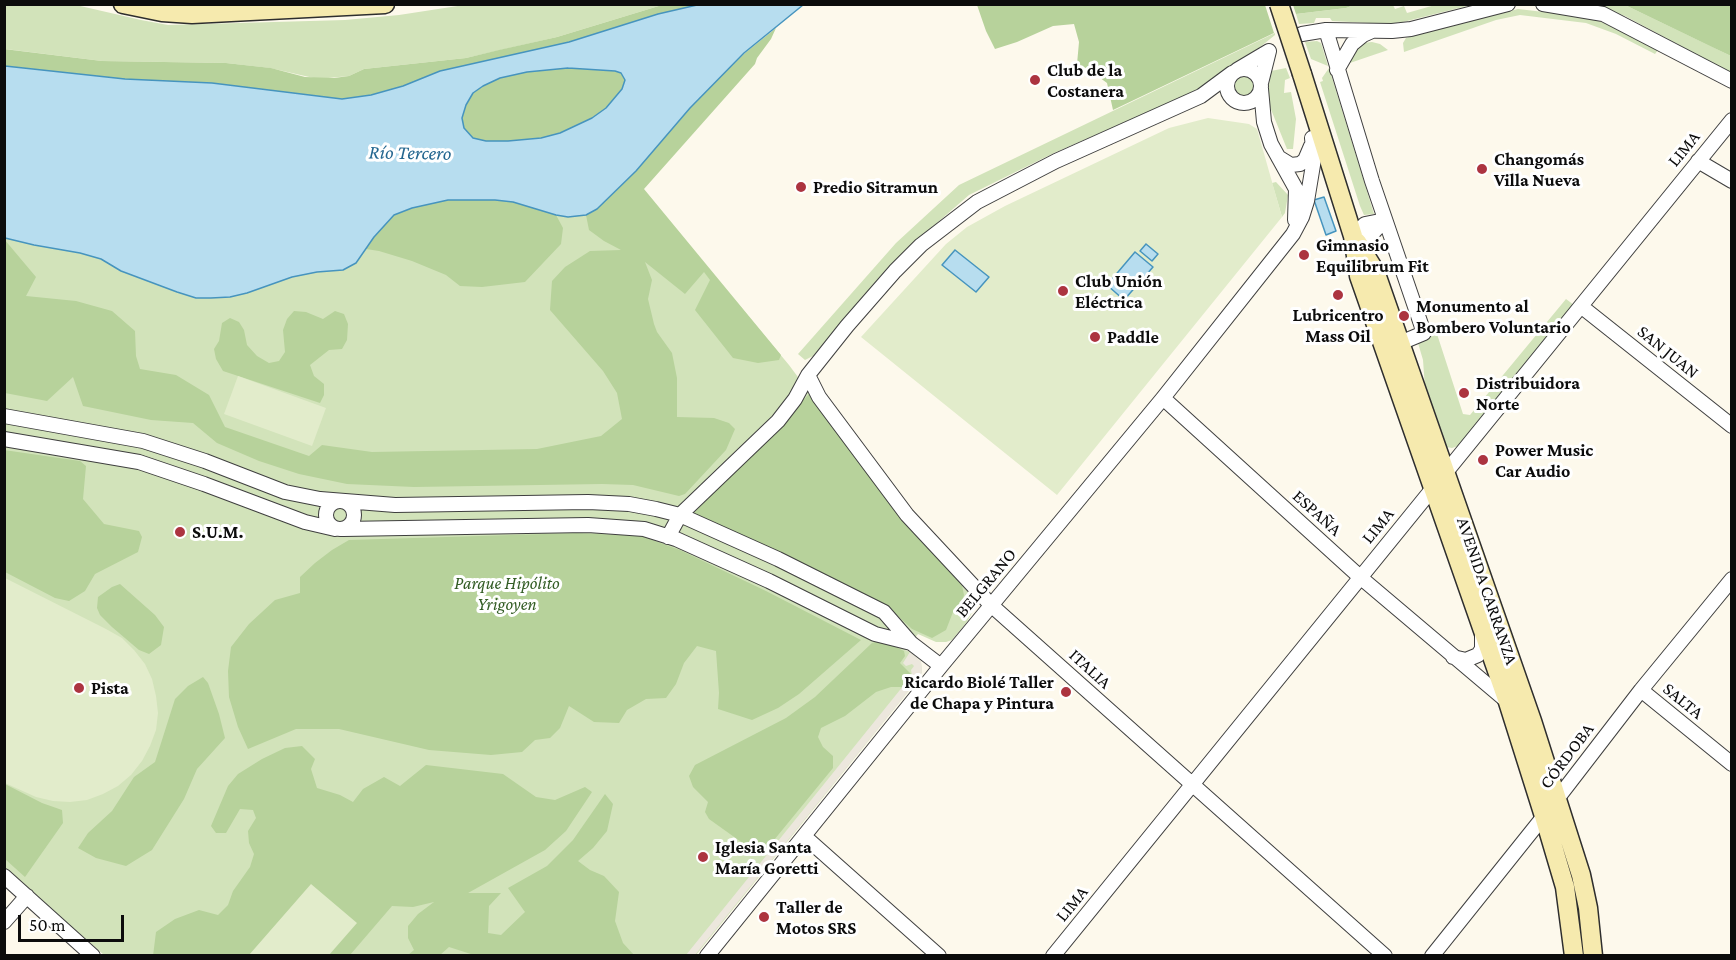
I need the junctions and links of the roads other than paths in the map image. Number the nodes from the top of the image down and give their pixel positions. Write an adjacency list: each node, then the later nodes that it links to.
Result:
1 (123, 4): 6 (main road)
2 (385, 4): 6 (main road)
3 (1278, 4): 16 (main road, AVENIDA CARRANZA, bridge)
4 (1508, 4): 8 (street)
5 (1543, 4): 12 (street)
6 (243, 7)
7 (1326, 30): 8 (street); 9 (street); 10 (street)
8 (1373, 30): 10 (street)
9 (1302, 34)
10 (1337, 70): 23 (street)
11 (1234, 72): 13 (street); 13 (street); 14 (street); 15 (street)
12 (1731, 81)
13 (1261, 86): 15 (street); 18 (street)
14 (1202, 96): 15 (street); 28 (street)
15 (1237, 101): 18 (street)
16 (1314, 114): 19 (street); 25 (main road, AVENIDA CARRANZA)
17 (1731, 120): 21 (street, LIMA)
18 (1264, 122): 20 (street)
19 (1312, 138): 20 (street); 24 (street, BELGRANO)
20 (1278, 157): 24 (street)
21 (1698, 161): 22 (street); 26 (street, LIMA)
22 (1731, 182)
23 (1385, 220): 25 (street); 27 (street)
24 (1293, 234): 29 (street, BELGRANO)
25 (1353, 236): 27 (main road, AVENIDA CARRANZA); 34 (main road, AVENIDA CARRANZA)
26 (1582, 307): 31 (street, SAN JUAN); 33 (street, LIMA)
27 (1400, 343): 33 (main road, AVENIDA CARRANZA)
28 (808, 375): 36 (street); 41 (street, ITALIA)
29 (1162, 398): 39 (street, ESPAÑA); 41 (street, BELGRANO)
30 (4, 416): 35 (street)
31 (1731, 426)
32 (4, 439): 37 (street)
33 (1446, 472): 34 (street, LIMA); 48 (main road, AVENIDA CARRANZA)
34 (1432, 489): 39 (street, LIMA); 42 (main road, AVENIDA CARRANZA)
35 (342, 502): 36 (street); 37 (street); 37 (street)
36 (680, 515): 38 (street); 43 (street)
37 (339, 529): 38 (street)
38 (669, 537): 43 (street)
39 (1360, 577): 44 (street, ESPAÑA); 50 (street, LIMA)
40 (1731, 579): 46 (street, CÓRDOBA)
41 (991, 605): 45 (street, BELGRANO); 50 (street, ITALIA)
42 (1481, 626): 44 (street); 47 (main road, AVENIDA CARRANZA)
43 (911, 643): 45 (street)
44 (1453, 656): 47 (street, ESPAÑA)
45 (942, 666): 53 (street, BELGRANO)
46 (1641, 690): 49 (street, SALTA); 51 (street, CÓRDOBA)
47 (1508, 702): 48 (street, ESPAÑA); 52 (main road, AVENIDA CARRANZA)
48 (1532, 721): 51 (main road, AVENIDA CARRANZA)
49 (1731, 764)
50 (1191, 783): 60 (street, LIMA); 61 (street, ITALIA)
51 (1558, 798): 52 (street, CÓRDOBA); 64 (main road, AVENIDA CARRANZA)
52 (1544, 816): 62 (street, CÓRDOBA); 63 (main road, AVENIDA CARRANZA)
53 (804, 836): 58 (street, BELGRANO); 59 (street)
54 (4, 876): 55 (street)
55 (27, 896): 56 (street); 57 (street)
56 (4, 922)
57 (93, 956)
58 (707, 956)
59 (939, 956)
60 (1053, 956)
61 (1385, 956)
62 (1432, 956)
63 (1574, 956)
64 (1593, 956)

